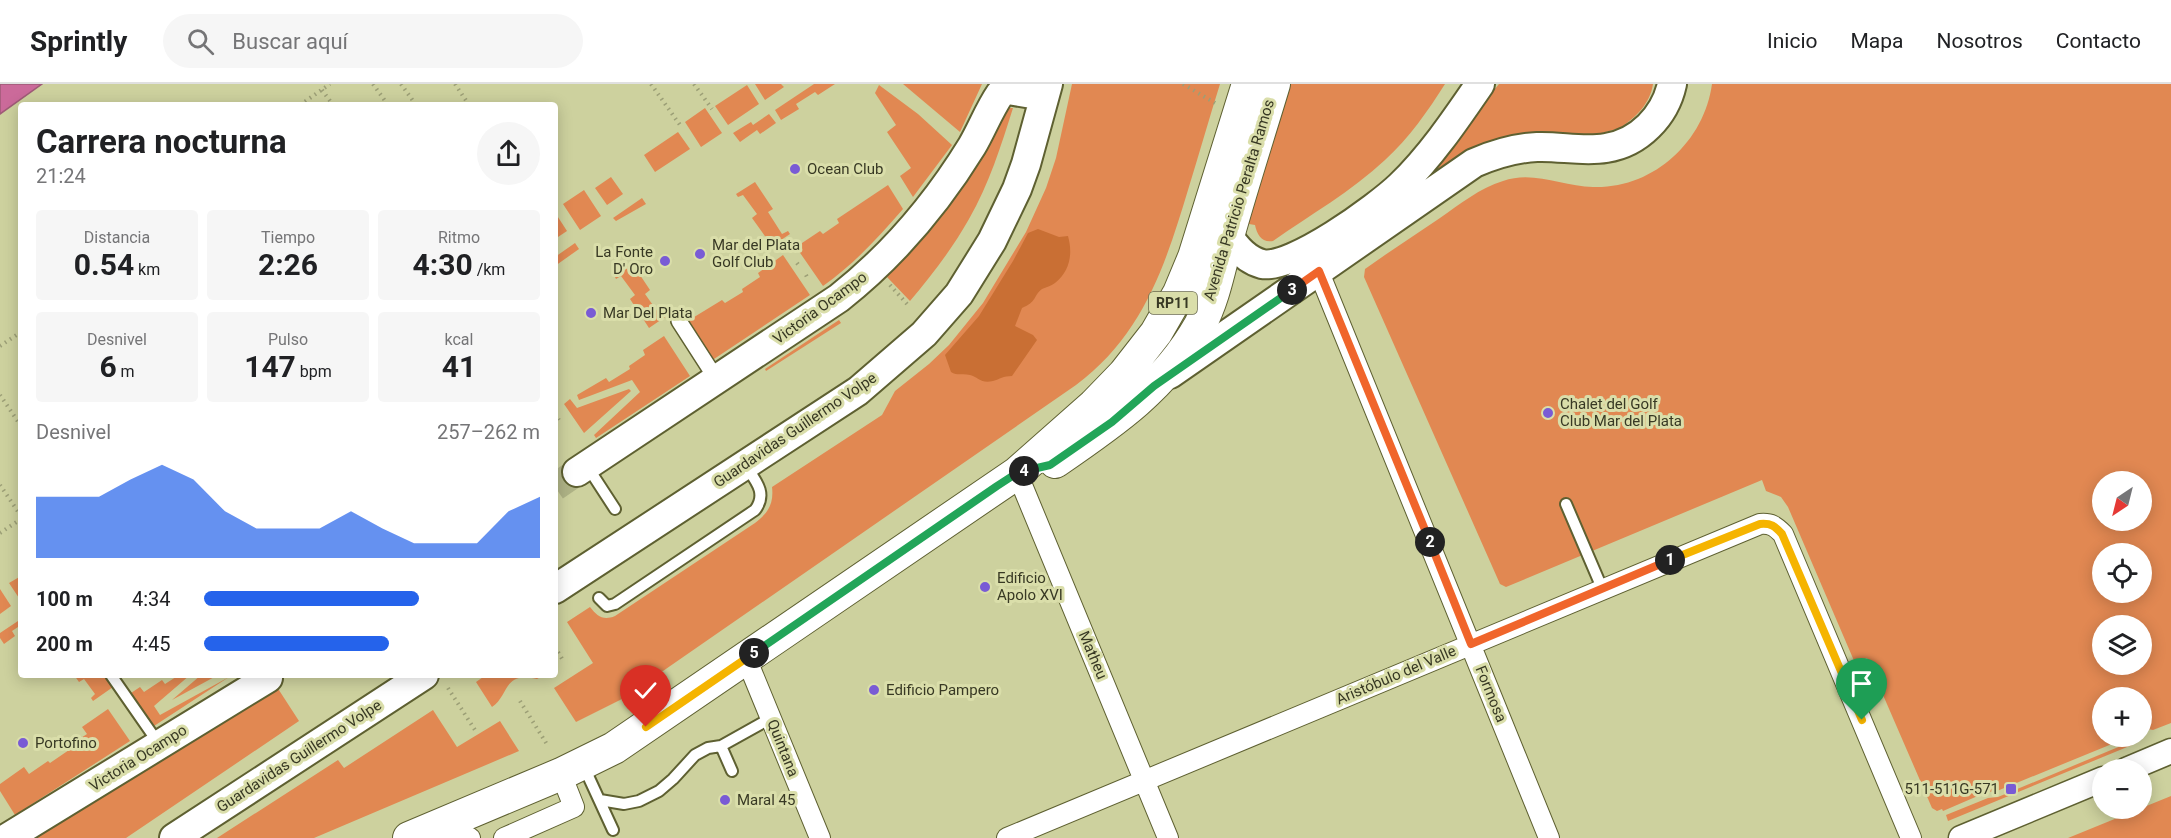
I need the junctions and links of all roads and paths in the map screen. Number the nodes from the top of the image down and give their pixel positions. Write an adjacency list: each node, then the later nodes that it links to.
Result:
1 (330, 84): 13 (path)
2 (373, 84): 16 (path)
3 (401, 84): 17 (path)
4 (454, 84): 18 (path)
5 (651, 84): 21 (path)
6 (694, 84): 20 (path)
7 (1183, 84): 19 (path)
8 (1248, 84): 35 (main road, Avenida Patricio Peralta Ramos / RP11)
9 (1274, 84): 22 (main road, Avenida Patricio Peralta Ramos / RP11)
10 (1480, 84): 23 (main road)
11 (1672, 84): 23 (main road)
12 (1046, 88): 29 (main road, Victoria Ocampo); 33 (main road, Guardavidas Guillermo Volpe)
13 (322, 90): 14 (path); 15 (path)
14 (304, 102)
15 (331, 102)
16 (386, 102)
17 (414, 102)
18 (467, 102)
19 (1221, 106)
20 (712, 109)
21 (680, 125)
22 (1228, 235): 23 (main road); 30 (main road, Avenida Patricio Peralta Ramos / RP11)
23 (1315, 260): 30 (main road); 45 (street, Formosa)
24 (890, 285): 25 (path)
25 (908, 304)
26 (679, 321): 29 (street)
27 (18, 334): 28 (path)
28 (0, 346)
29 (717, 380): 34 (main road, Victoria Ocampo)
30 (1154, 386): 35 (main road, Avenida Patricio Peralta Ramos / RP11)
31 (0, 395): 32 (path)
32 (18, 422)
33 (744, 464): 42 (main road, Guardavidas Guillermo Volpe); 44 (lane)
34 (582, 469): 38 (lane)
35 (1017, 473): 47 (main road, Avenida Patricio Peralta Ramos / RP11); 61 (street, Matheu)
36 (0, 485): 39 (path)
37 (1566, 504): 43 (lane)
38 (615, 509)
39 (18, 513)
40 (18, 520): 41 (path)
41 (0, 533)
42 (558, 587)
43 (1602, 588): 45 (street, Aristóbulo del Valle); 75 (street, Aristóbulo del Valle)
44 (598, 598)
45 (1471, 644): 61 (street, Aristóbulo del Valle); 74 (street, Formosa)
46 (558, 652): 48 (path)
47 (746, 658): 53 (street, Quintana); 59 (main road, Avenida Patricio Peralta Ramos / RP11)
48 (564, 662)
49 (113, 678): 55 (lane)
50 (268, 678): 55 (main road, Victoria Ocampo)
51 (436, 681): 54 (path); 67 (main road, Guardavidas Guillermo Volpe)
52 (520, 701): 59 (path)
53 (771, 718): 56 (lane); 71 (street, Quintana)
54 (475, 730)
55 (160, 745): 66 (main road, Victoria Ocampo)
56 (721, 746): 60 (lane); 63 (lane)
57 (2171, 751): 58 (street)
58 (2152, 759)
59 (564, 761): 63 (lane); 65 (main road, Avenida Patricio Peralta Ramos / RP11); 70 (street)
60 (732, 771)
61 (1145, 780): 72 (street, Aristóbulo del Valle); 73 (street, Matheu)
62 (2092, 784): 76 (street)
63 (600, 800): 64 (lane)
64 (613, 830)
65 (446, 831): 68 (main road, Avenida Patricio Peralta Ramos / RP11); 69 (street)
66 (8, 838)
67 (174, 838)
68 (409, 838)
69 (470, 838)
70 (504, 838)
71 (820, 838)
72 (1007, 838)
73 (1168, 838)
74 (1549, 838)
75 (1911, 838)
76 (1961, 838)

